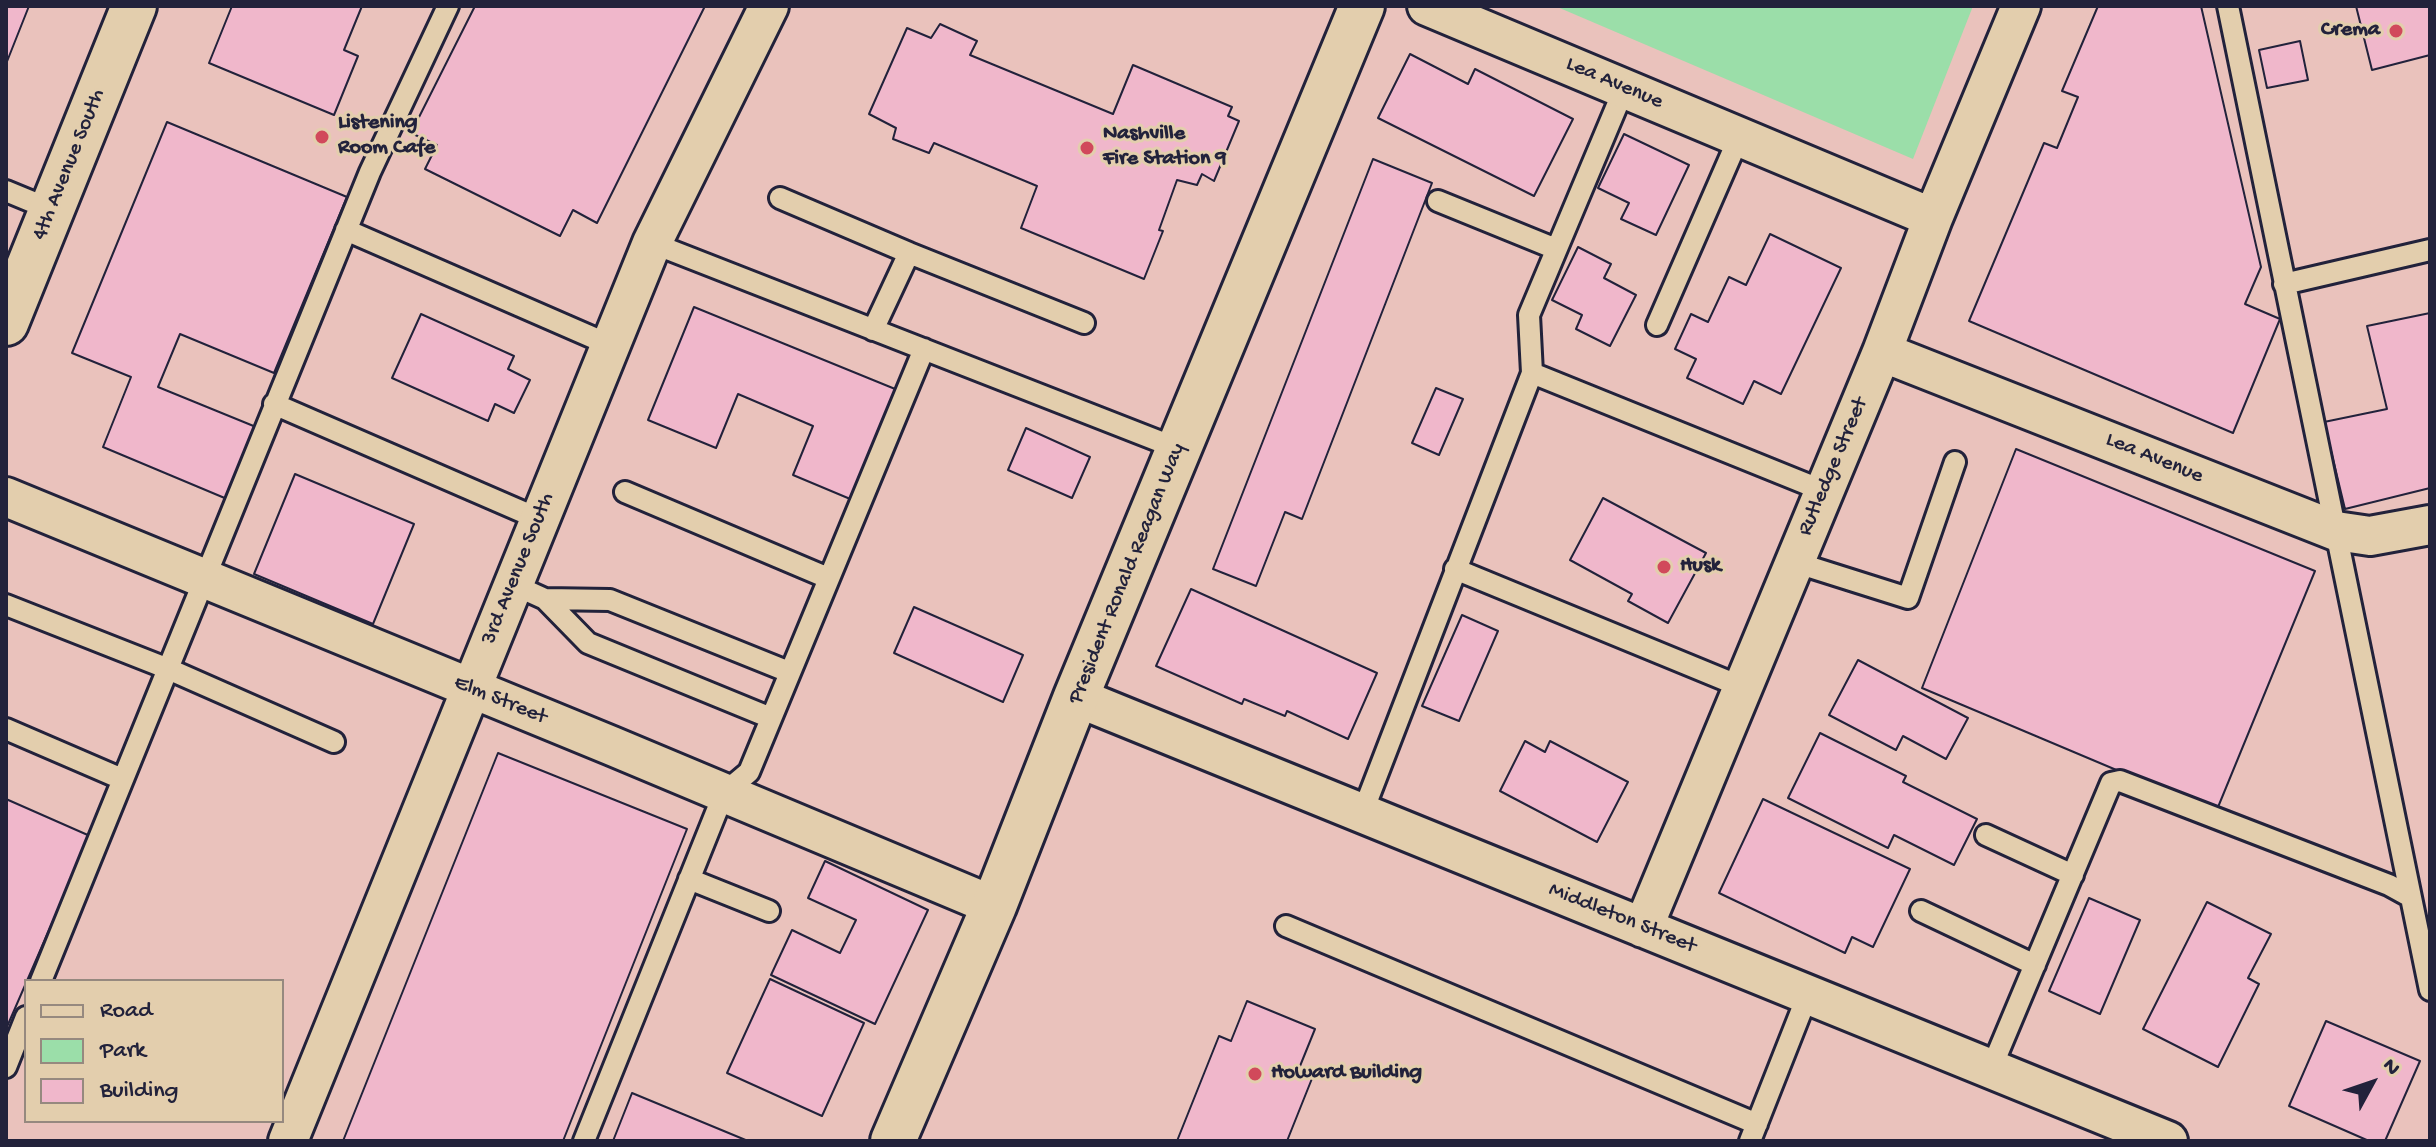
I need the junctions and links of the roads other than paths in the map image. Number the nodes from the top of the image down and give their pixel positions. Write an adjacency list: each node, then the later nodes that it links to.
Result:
1 (134, 6): 13 (street, 4th Avenue South)
2 (448, 6): 15 (lane)
3 (769, 6): 16 (street, 3rd Avenue South)
4 (1362, 6): 30 (street, President Ronald Reagan Way)
5 (1427, 6): 8 (street, Lea Avenue)
6 (2021, 6): 14 (street, Rutledge Street)
7 (2228, 6): 20 (lane)
8 (1624, 89): 9 (street, Lea Avenue); 17 (lane)
9 (1739, 137): 14 (street, Lea Avenue); 23 (lane)
10 (6, 191): 13 (lane)
11 (780, 198): 19 (lane)
12 (1438, 201): 17 (lane)
13 (52, 210): 21 (street, 4th Avenue South)
14 (1933, 218): 27 (street, Rutledge Street)
15 (346, 230): 25 (lane); 29 (lane)
16 (652, 243): 24 (lane); 25 (street, 3rd Avenue South)
17 (1556, 249): 28 (lane)
18 (2430, 250): 20 (lane)
19 (909, 253): 22 (lane); 24 (lane)
20 (2284, 284): 37 (lane)
21 (6, 323)
22 (1084, 323)
23 (1657, 325)
24 (873, 330): 26 (lane)
25 (610, 345): 35 (street, 3rd Avenue South)
26 (924, 349): 30 (lane); 40 (lane)
27 (1882, 352): 32 (street, Rutledge Street); 37 (street, Lea Avenue)
28 (1532, 373): 32 (lane); 39 (lane)
29 (274, 404): 35 (lane); 41 (lane)
30 (1179, 449): 48 (street, President Ronald Reagan Way)
31 (1955, 462): 38 (lane)
32 (1824, 491): 38 (street, Rutledge Street)
33 (625, 492): 40 (lane)
34 (6, 497): 41 (street, Elm Street)
35 (539, 519): 42 (street, 3rd Avenue South)
36 (2430, 525): 37 (street, Lea Avenue)
37 (2336, 531): 58 (lane)
38 (1794, 562): 46 (street, Rutledge Street)
39 (1455, 569): 46 (lane); 54 (lane)
40 (828, 578): 45 (lane)
41 (203, 579): 44 (lane); 47 (street, Elm Street)
42 (528, 592): 45 (lane); 47 (street, 3rd Avenue South); 49 (lane)
43 (6, 605): 44 (lane)
44 (166, 668): 51 (lane); 52 (lane)
45 (789, 672): 49 (lane)
46 (1742, 687): 63 (street, Rutledge Street)
47 (470, 690): 53 (street, Elm Street); 72 (street, 3rd Avenue South)
48 (1076, 697): 54 (street, Middleton Street); 59 (street, President Ronald Reagan Way)
49 (771, 718): 53 (lane)
50 (6, 729): 52 (lane)
51 (334, 742)
52 (122, 779): 65 (lane)
53 (724, 793): 57 (lane); 59 (street, Elm Street)
54 (1362, 814): 63 (street, Middleton Street)
55 (1986, 835): 56 (lane)
56 (2073, 875): 58 (lane); 64 (lane)
57 (689, 879): 60 (lane); 73 (lane)
58 (2409, 896): 66 (lane)
59 (994, 906): 74 (street, President Ronald Reagan Way)
60 (769, 911)
61 (1921, 911): 64 (lane)
62 (1286, 926): 71 (lane)
63 (1643, 928): 67 (street, Middleton Street)
64 (2035, 965): 70 (lane)
65 (42, 979)
66 (2430, 990)
67 (1808, 994): 70 (street, Middleton Street); 71 (lane)
68 (24, 1022): 69 (lane)
69 (6, 1067)
70 (1991, 1069): 75 (street, Middleton Street)
71 (1753, 1132)
72 (288, 1141)
73 (584, 1141)
74 (893, 1141)
75 (2168, 1141)

